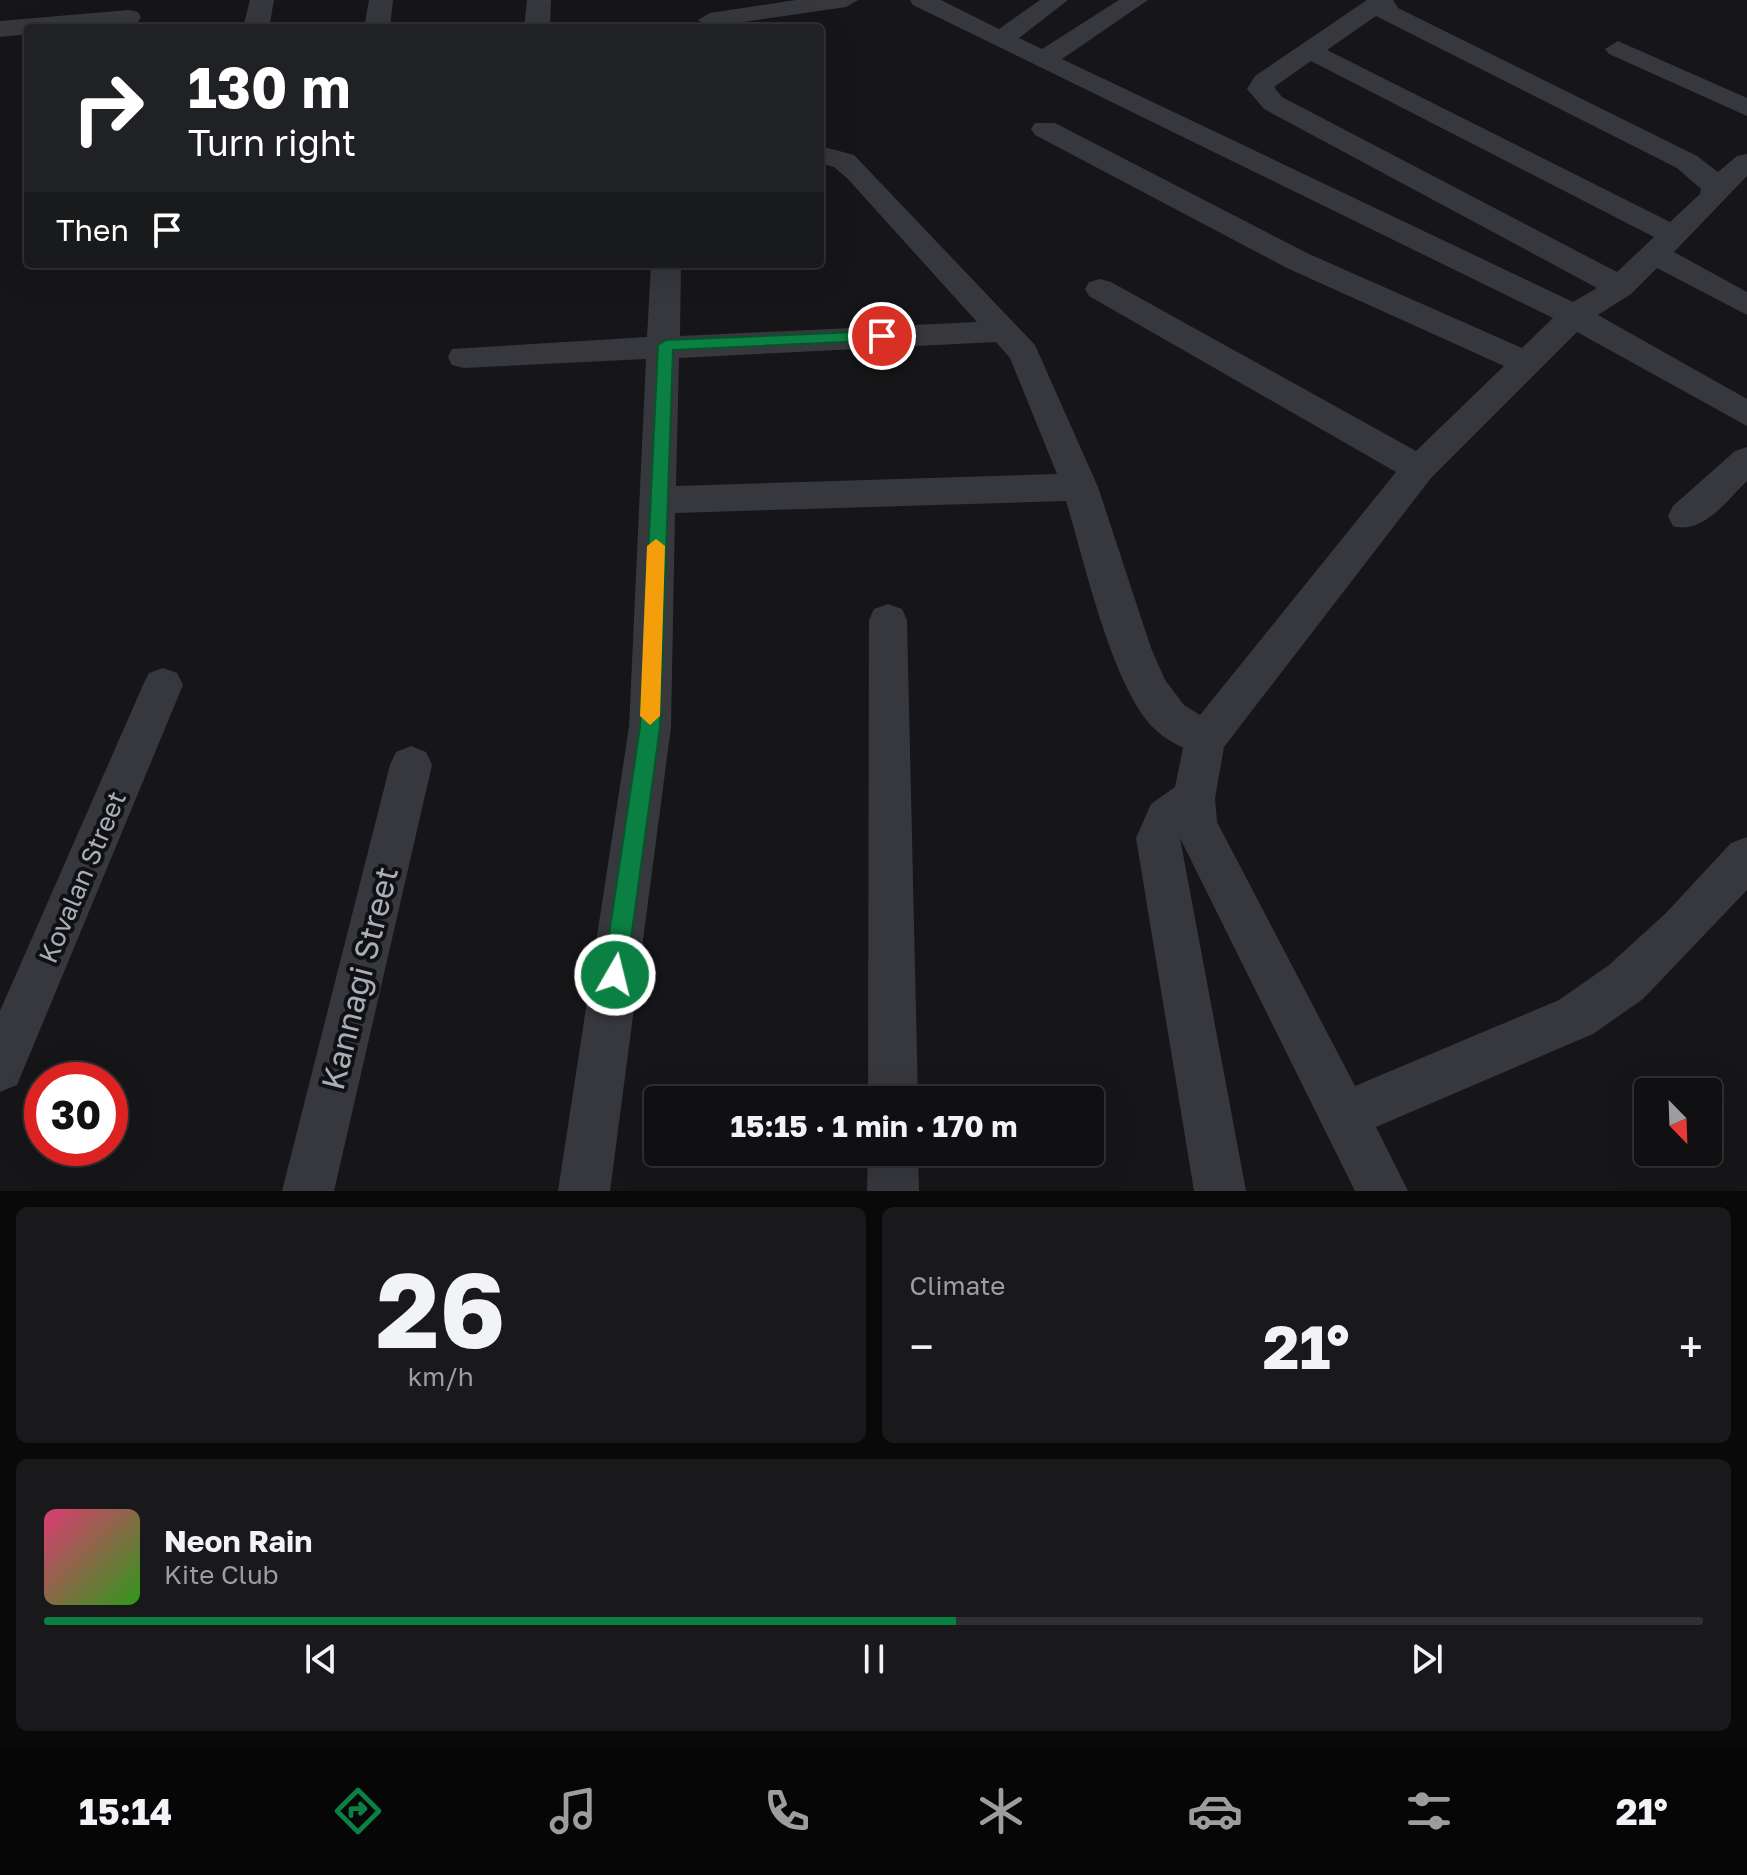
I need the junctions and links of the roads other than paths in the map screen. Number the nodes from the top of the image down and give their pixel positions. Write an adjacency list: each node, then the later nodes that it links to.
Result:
1 (6, 0): 12 (street)
2 (262, 0): 14 (street)
3 (381, 0): 15 (street)
4 (539, 0): 16 (street)
5 (846, 0): 10 (street)
6 (922, 0): 19 (street)
7 (1056, 0): 19 (street)
8 (1136, 0): 22 (street)
9 (1380, 1): 21 (street); 27 (street)
10 (709, 16)
11 (129, 17): 13 (street)
12 (0, 19)
13 (54, 24)
14 (257, 24)
15 (378, 24)
16 (537, 24)
17 (24, 27): 18 (street)
18 (0, 29)
19 (1001, 39): 22 (street)
20 (1618, 49): 23 (street)
21 (1310, 51): 28 (street); 30 (street)
22 (1043, 60): 33 (street)
23 (1747, 108)
24 (1045, 129): 37 (street)
25 (824, 155): 34 (street)
26 (1747, 162): 27 (street)
27 (1716, 188): 28 (street)
28 (1664, 245): 30 (street); 32 (street)
29 (666, 268): 35 (street)
30 (1620, 287): 33 (street)
31 (1100, 289): 40 (street)
32 (1747, 305)
33 (1574, 316): 37 (street); 38 (street)
34 (1006, 331): 35 (street); 41 (street)
35 (666, 345): 36 (street); 42 (street)
36 (464, 357)
37 (1527, 363): 40 (street)
38 (1747, 414)
39 (1747, 460): 43 (street)
40 (1419, 469): 46 (street)
41 (1080, 487): 42 (street); 46 (street)
42 (657, 500): 55 (street)
43 (1686, 516)
44 (888, 620): 51 (street)
45 (163, 685): 50 (street, Kovalan Street)
46 (1205, 740): 48 (street)
47 (411, 765): 54 (street, Kannagi Street)
48 (1194, 798): 52 (street); 57 (street)
49 (1747, 858): 52 (street)
50 (0, 1068)
51 (893, 1086)
52 (1344, 1116): 58 (street)
53 (893, 1166): 56 (street)
54 (308, 1191)
55 (584, 1191)
56 (893, 1191)
57 (1220, 1191)
58 (1382, 1191)

